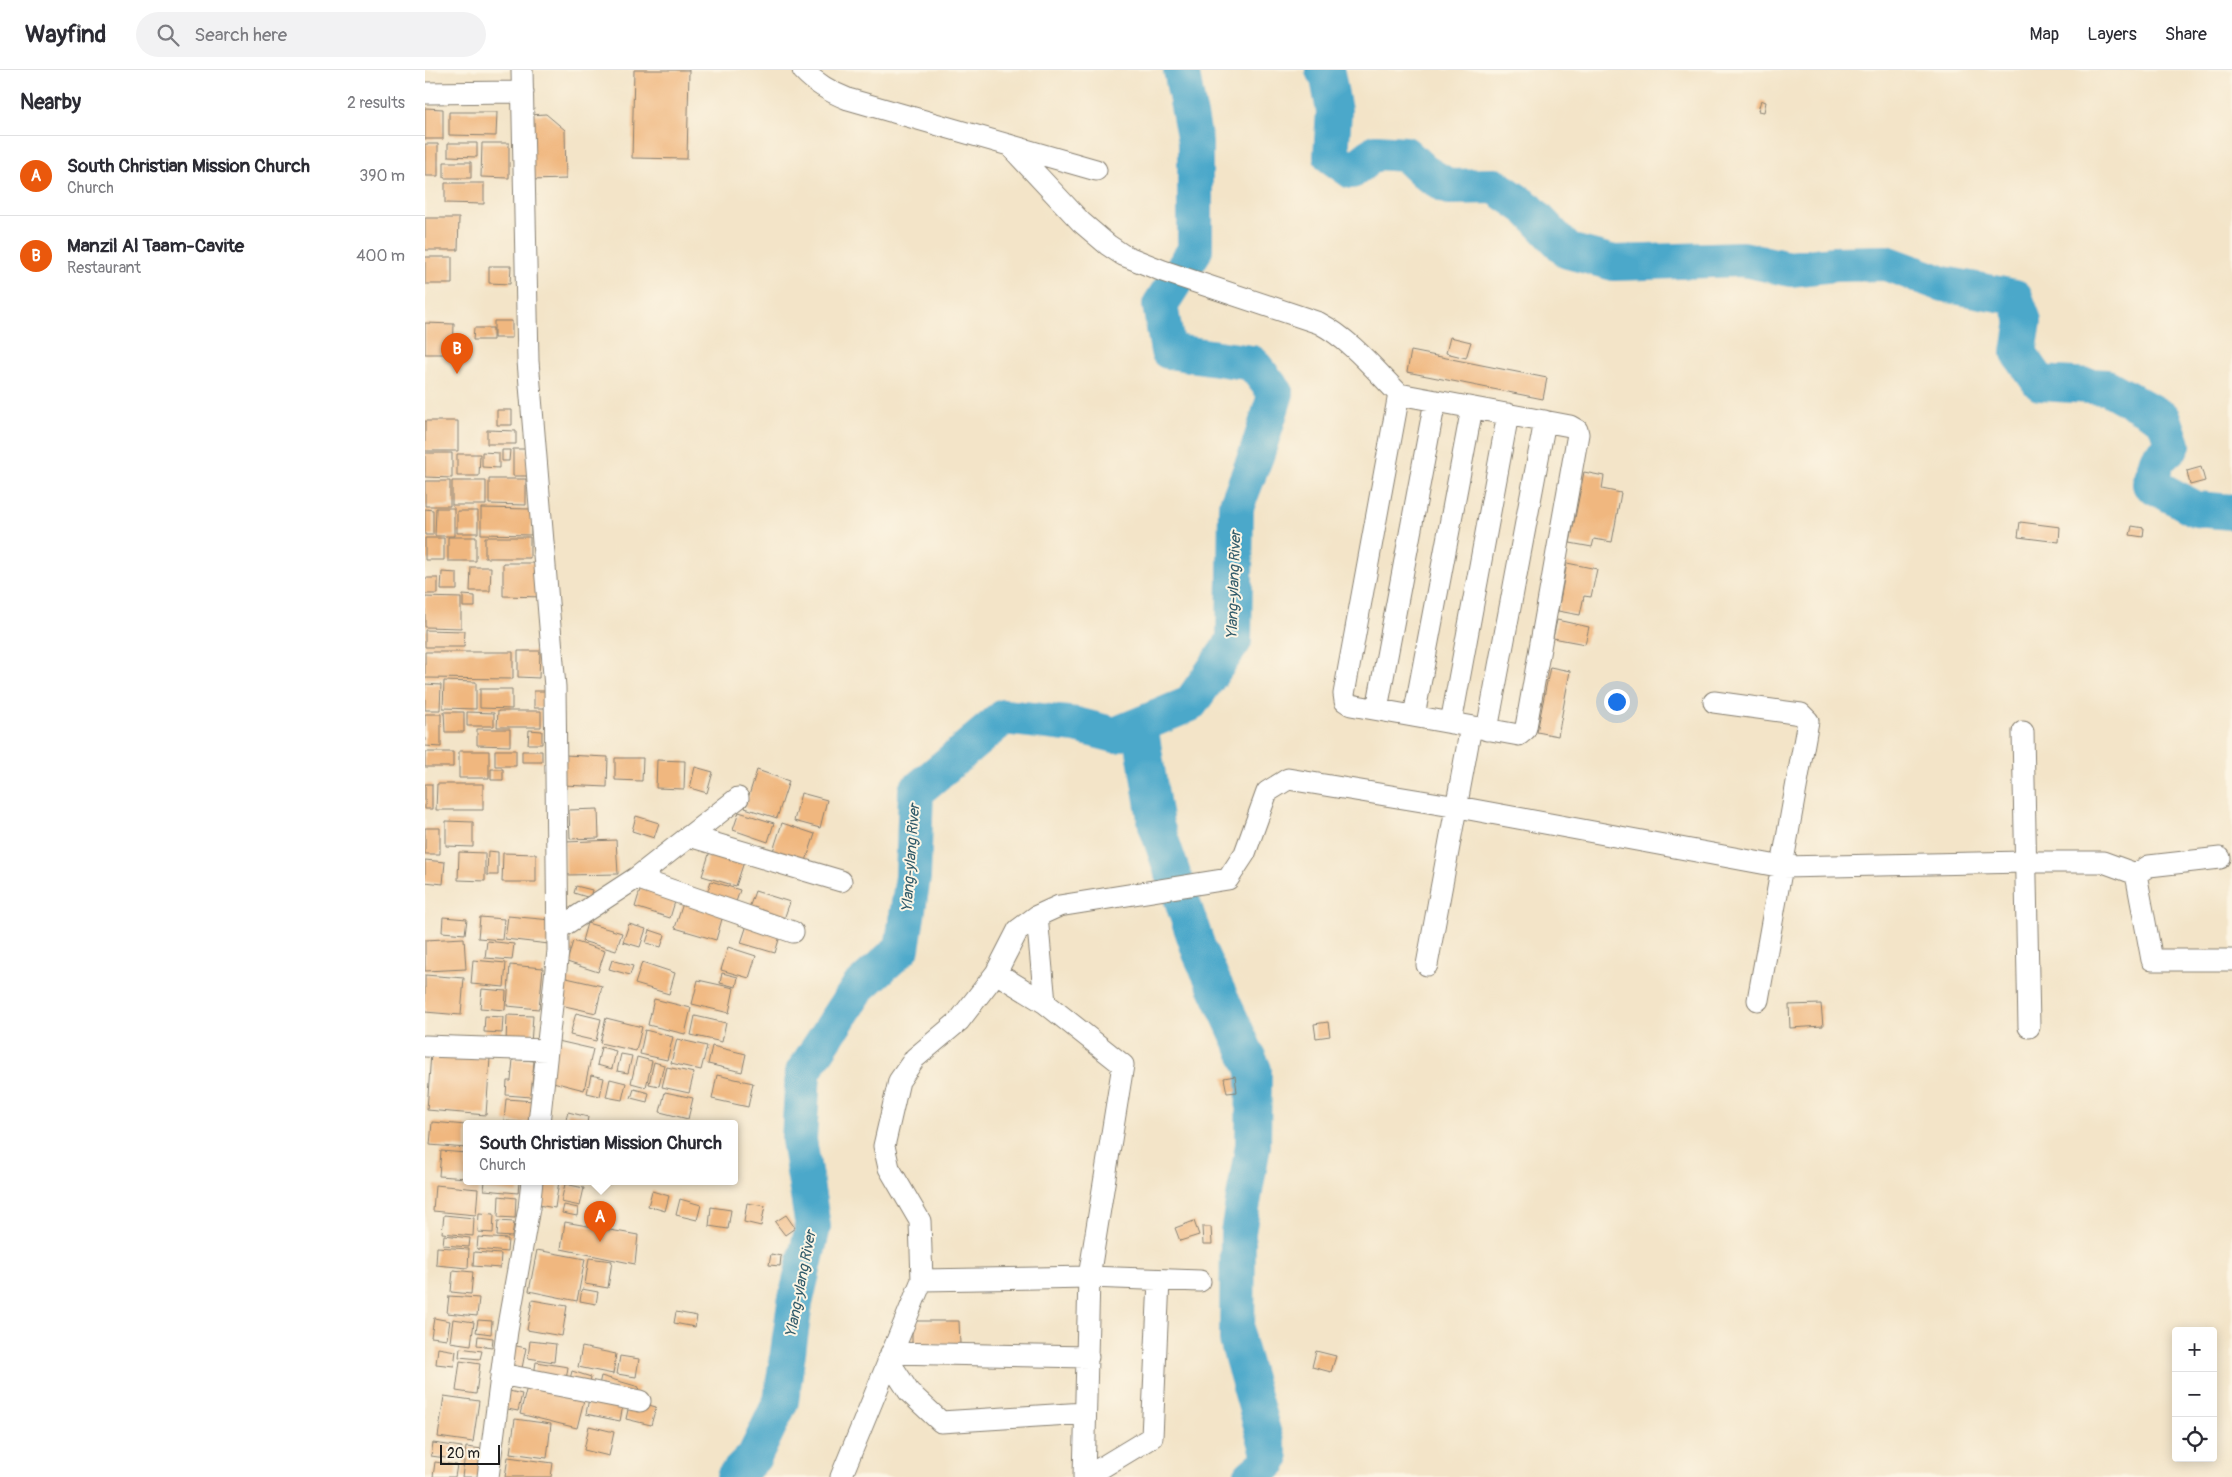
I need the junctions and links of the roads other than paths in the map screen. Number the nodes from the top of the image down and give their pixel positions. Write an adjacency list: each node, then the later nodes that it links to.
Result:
1 (522, 70): 3 (street)
2 (803, 70): 5 (street)
3 (523, 92): 4 (street); 27 (street)
4 (425, 93)
5 (1009, 146): 6 (street); 7 (street)
6 (1096, 170)
7 (1399, 394): 8 (street); 13 (street)
8 (1435, 401): 9 (street); 13 (street)
9 (1472, 408): 10 (street); 14 (street)
10 (1508, 414): 11 (street); 15 (street)
11 (1545, 422): 15 (street); 15 (street)
12 (1715, 702): 22 (street)
13 (1377, 709): 14 (street)
14 (1414, 716): 15 (street)
15 (1470, 726): 18 (street)
16 (2023, 732): 21 (street)
17 (738, 798): 19 (street)
18 (1458, 807): 22 (street); 26 (street); 30 (street)
19 (689, 836): 24 (street); 25 (street)
20 (2220, 858): 23 (street)
21 (2025, 862): 22 (street); 23 (street); 34 (street)
22 (1783, 868): 32 (street)
23 (2136, 874): 29 (street)
24 (637, 878): 27 (street); 28 (street)
25 (841, 881)
26 (1037, 916): 31 (street); 33 (street)
27 (558, 929): 36 (street)
28 (793, 932)
29 (2232, 960)
30 (1427, 965)
31 (996, 973): 33 (street); 40 (street)
32 (1758, 1000)
33 (1045, 1003): 39 (street)
34 (2029, 1027)
35 (425, 1046): 36 (street)
36 (547, 1050): 37 (street)
37 (539, 1120)
38 (532, 1185): 45 (street)
39 (1089, 1277): 40 (street); 41 (street); 44 (street)
40 (922, 1280): 43 (street)
41 (1159, 1280): 42 (street); 50 (street)
42 (1200, 1281)
43 (890, 1356): 44 (street); 47 (street); 49 (street)
44 (1088, 1357): 47 (street)
45 (501, 1374): 46 (street); 48 (street)
46 (640, 1401)
47 (1085, 1413): 50 (street)
48 (487, 1477)
49 (841, 1477)
50 (1085, 1477)

